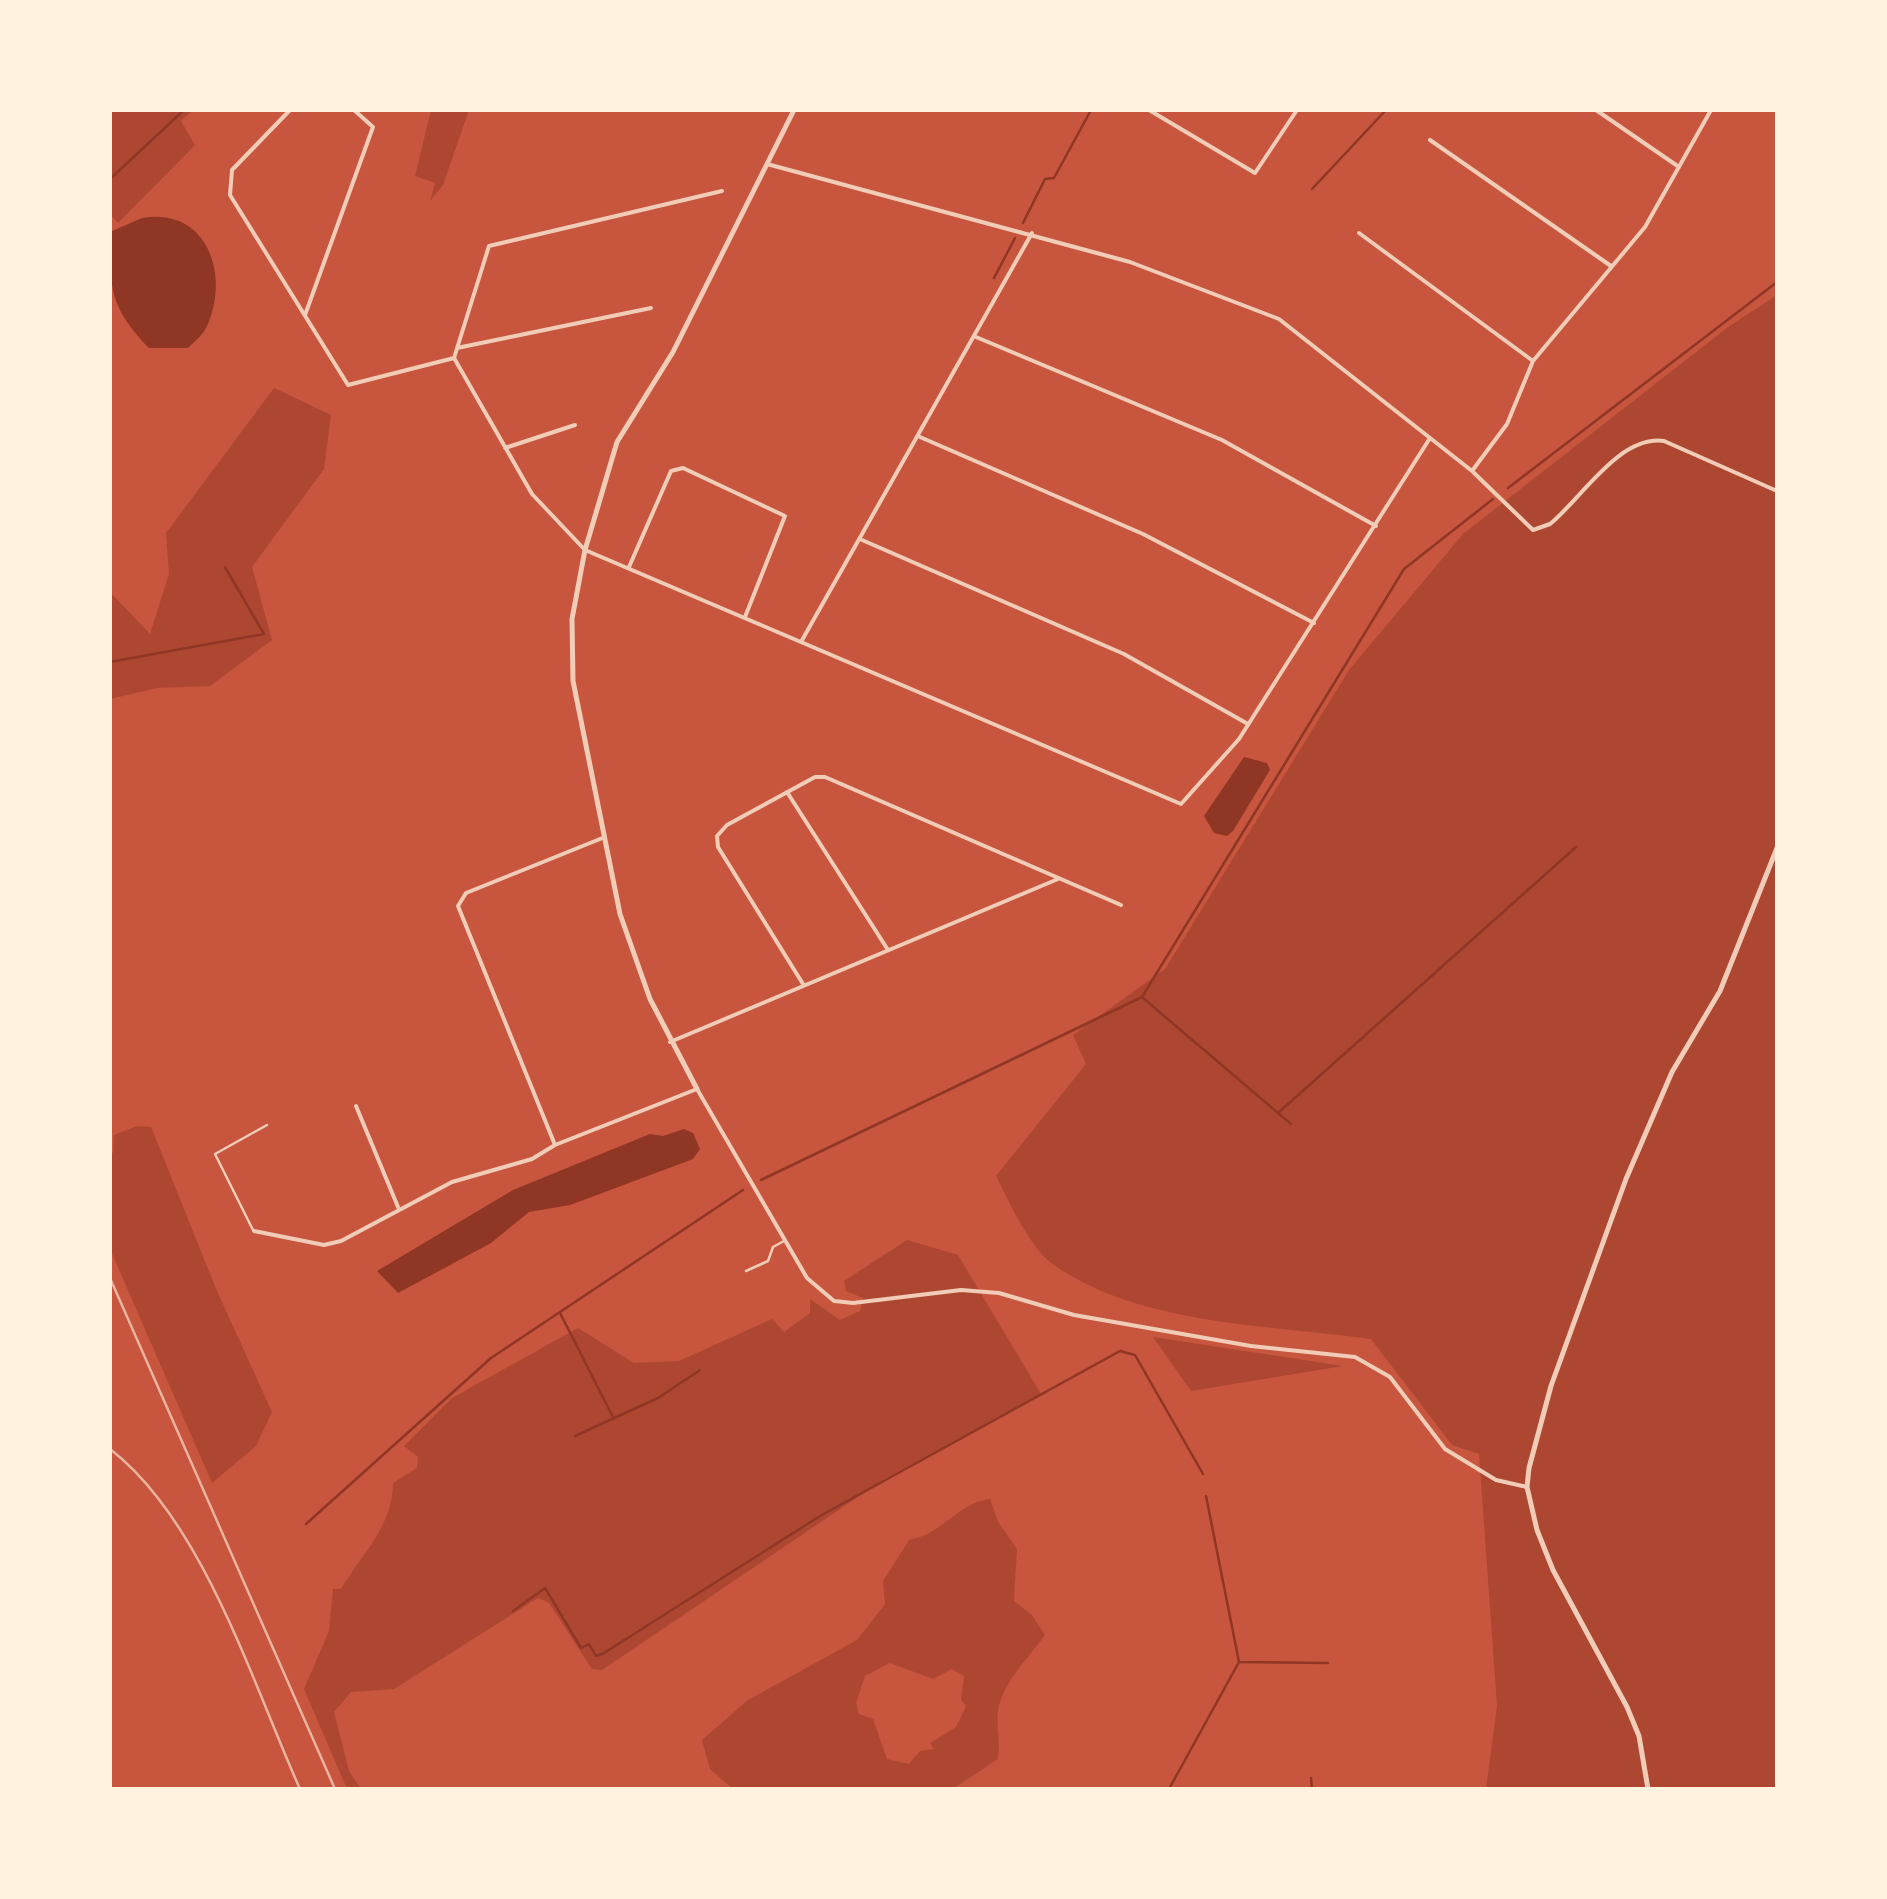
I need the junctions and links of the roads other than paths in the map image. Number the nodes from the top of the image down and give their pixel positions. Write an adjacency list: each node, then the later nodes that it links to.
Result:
1 (290, 110): 18 (street)
2 (354, 110): 18 (street)
3 (794, 110): 11 (street)
4 (1149, 110): 9 (street)
5 (1166, 110): 9 (street)
6 (1297, 110): 9 (street)
7 (1596, 110): 12 (street)
8 (1711, 110): 12 (street)
9 (1160, 118)
10 (1430, 140): 16 (street)
11 (766, 164): 15 (street); 31 (street)
12 (1679, 167): 16 (street)
13 (722, 191): 20 (street)
14 (1359, 233): 22 (street)
15 (1032, 234): 19 (street); 25 (street)
16 (1612, 266): 22 (street)
17 (651, 308): 20 (street)
18 (304, 315): 21 (street)
19 (976, 338): 24 (street); 29 (street)
20 (457, 348): 21 (street)
21 (454, 358): 26 (street)
22 (1532, 360): 27 (street)
23 (574, 425): 26 (street)
24 (920, 437): 30 (street); 34 (street)
25 (1430, 438): 27 (street); 29 (street)
26 (505, 448): 31 (street)
27 (1472, 470): 28 (street)
28 (1777, 491)
29 (1376, 526): 34 (street)
30 (862, 540): 35 (street); 36 (street)
31 (585, 550): 32 (street); 38 (street)
32 (629, 567): 33 (street); 33 (street)
33 (745, 617): 35 (street)
34 (1314, 624): 36 (street)
35 (801, 642): 36 (street)
36 (1248, 724)
37 (787, 792): 40 (street); 42 (street); 43 (street)
38 (605, 837): 44 (street); 48 (street)
39 (1777, 848): 53 (street)
40 (1059, 879): 41 (street); 42 (street)
41 (1120, 905)
42 (888, 950): 43 (street)
43 (804, 984): 44 (street)
44 (670, 1042): 45 (street)
45 (696, 1089): 48 (street); 51 (street)
46 (356, 1106): 49 (street)
47 (267, 1125): 50 (lane)
48 (555, 1146): 49 (street)
49 (398, 1207): 50 (street)
50 (254, 1231)
51 (785, 1241): 52 (lane); 53 (street)
52 (746, 1271)
53 (1528, 1488): 54 (street)
54 (1648, 1789)

